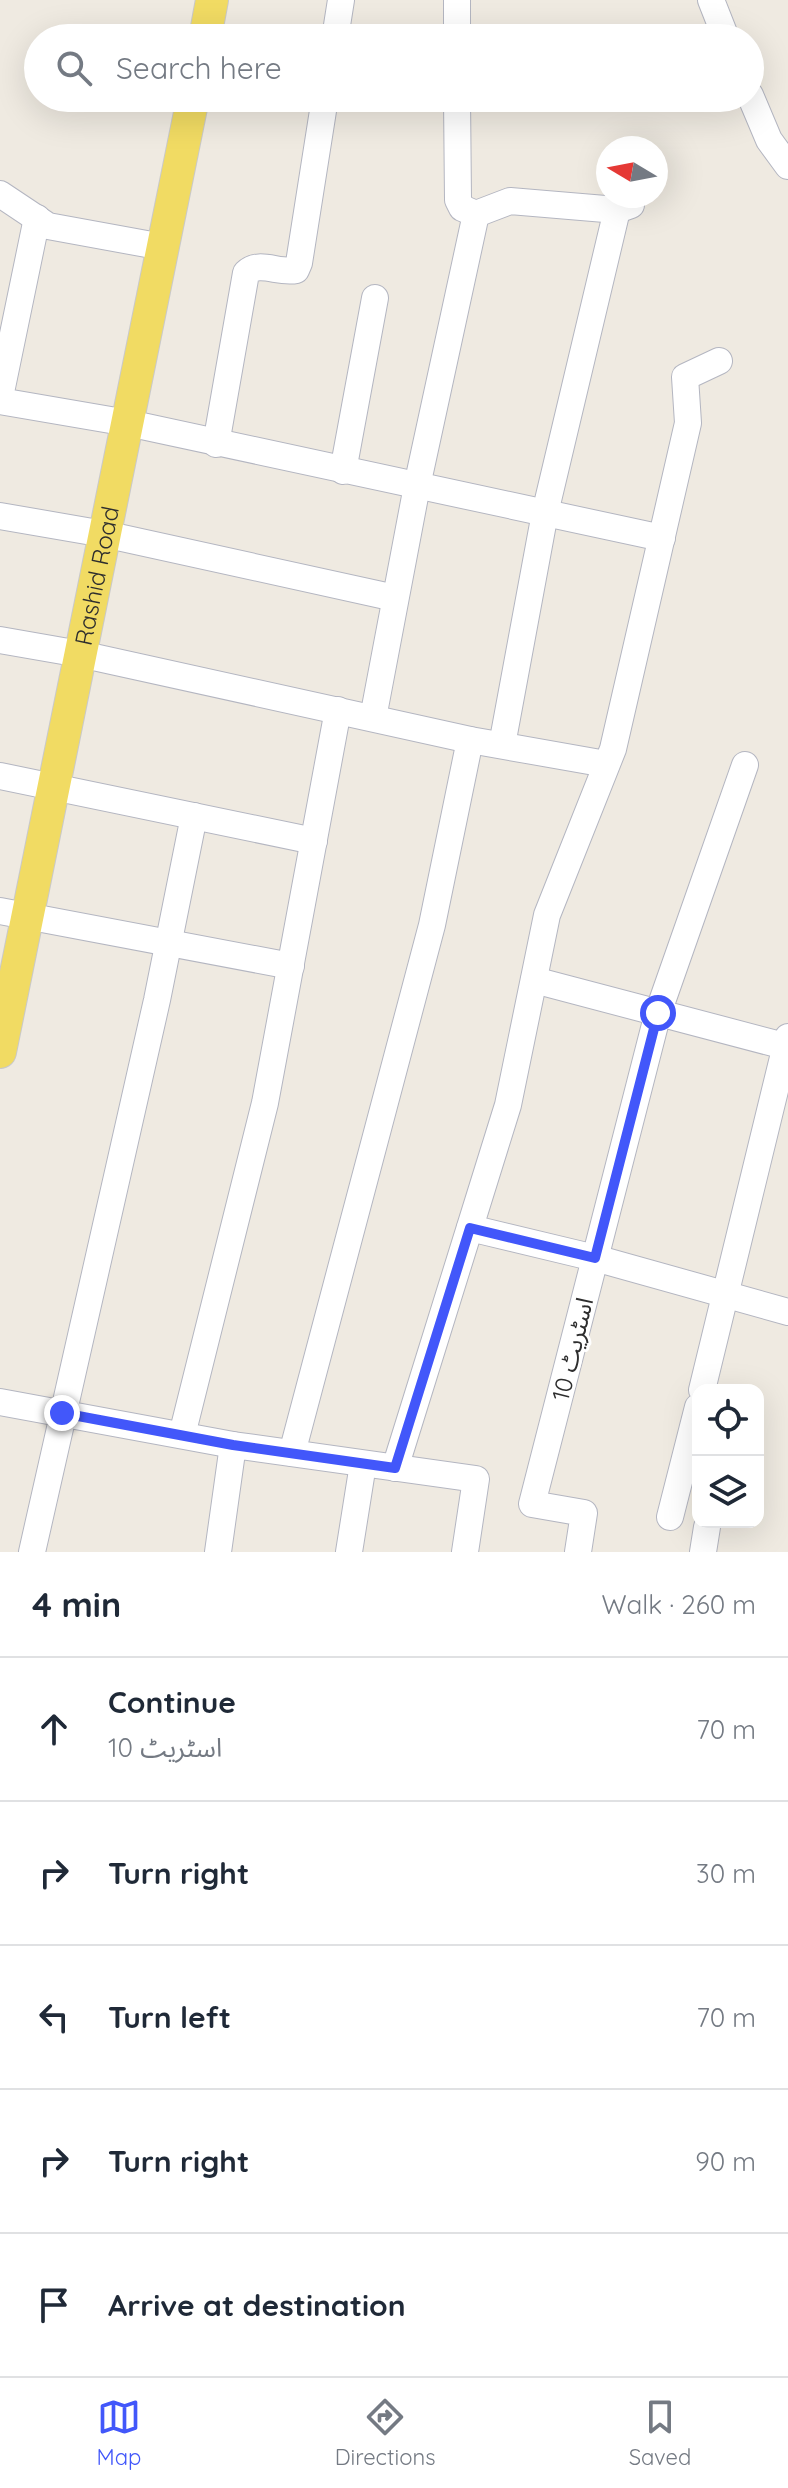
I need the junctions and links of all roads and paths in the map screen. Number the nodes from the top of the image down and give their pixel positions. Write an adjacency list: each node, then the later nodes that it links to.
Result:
1 (212, 0): 5 (main road)
2 (341, 0): 6 (street)
3 (457, 0): 7 (street)
4 (711, 0): 8 (street)
5 (208, 24)
6 (337, 24)
7 (457, 24)
8 (720, 24)
9 (190, 112): 17 (main road, Rashid Road)
10 (323, 112): 22 (street)
11 (457, 112): 15 (street)
12 (757, 112): 13 (street)
13 (788, 166)
14 (0, 194): 16 (street)
15 (476, 214): 24 (street); 25 (street)
16 (37, 218): 17 (street); 20 (street)
17 (163, 247): 21 (main road, Rashid Road)
18 (375, 298): 23 (street)
19 (719, 361): 28 (street)
20 (0, 399): 21 (street)
21 (128, 423): 22 (street); 27 (main road, Rashid Road)
22 (216, 444): 23 (street)
23 (343, 471): 24 (street)
24 (417, 486): 25 (street); 29 (street)
25 (545, 513): 28 (street); 35 (street)
26 (0, 516): 27 (street)
27 (104, 534): 29 (street); 31 (main road, Rashid Road)
28 (662, 538): 36 (street)
29 (395, 598): 33 (street)
30 (0, 640): 31 (street)
31 (80, 654): 32 (street); 39 (main road, Rashid Road)
32 (338, 710): 33 (street); 41 (street)
33 (373, 718): 34 (street)
34 (470, 740): 35 (street); 59 (street)
35 (502, 745): 36 (street)
36 (606, 764): 45 (street)
37 (745, 765): 46 (street, اسٹریٹ 10)
38 (0, 776): 39 (street)
39 (54, 786): 40 (street); 42 (main road, Rashid Road)
40 (194, 816): 41 (street); 43 (street)
41 (314, 841): 44 (street)
42 (14, 913): 43 (street); 48 (main road, Rashid Road)
43 (168, 943): 44 (street); 55 (street)
44 (291, 966): 57 (street)
45 (534, 980): 46 (street); 49 (street)
46 (658, 1013): 47 (street); 50 (street, اسٹریٹ 10)
47 (787, 1043): 51 (street)
48 (0, 1052)
49 (470, 1228): 50 (street); 61 (street)
50 (595, 1258): 51 (street); 67 (street, اسٹریٹ 10)
51 (726, 1295): 52 (street); 53 (street)
52 (788, 1312)
53 (704, 1384)
54 (0, 1402): 55 (street)
55 (62, 1413): 57 (street); 63 (street)
56 (692, 1431): 62 (street)
57 (182, 1435): 58 (street)
58 (233, 1445): 59 (street); 64 (street)
59 (292, 1453): 60 (street)
60 (363, 1464): 61 (street); 65 (street)
61 (395, 1468): 66 (street)
62 (670, 1517)
63 (32, 1552)
64 (218, 1552)
65 (349, 1552)
66 (465, 1552)
67 (578, 1552)

